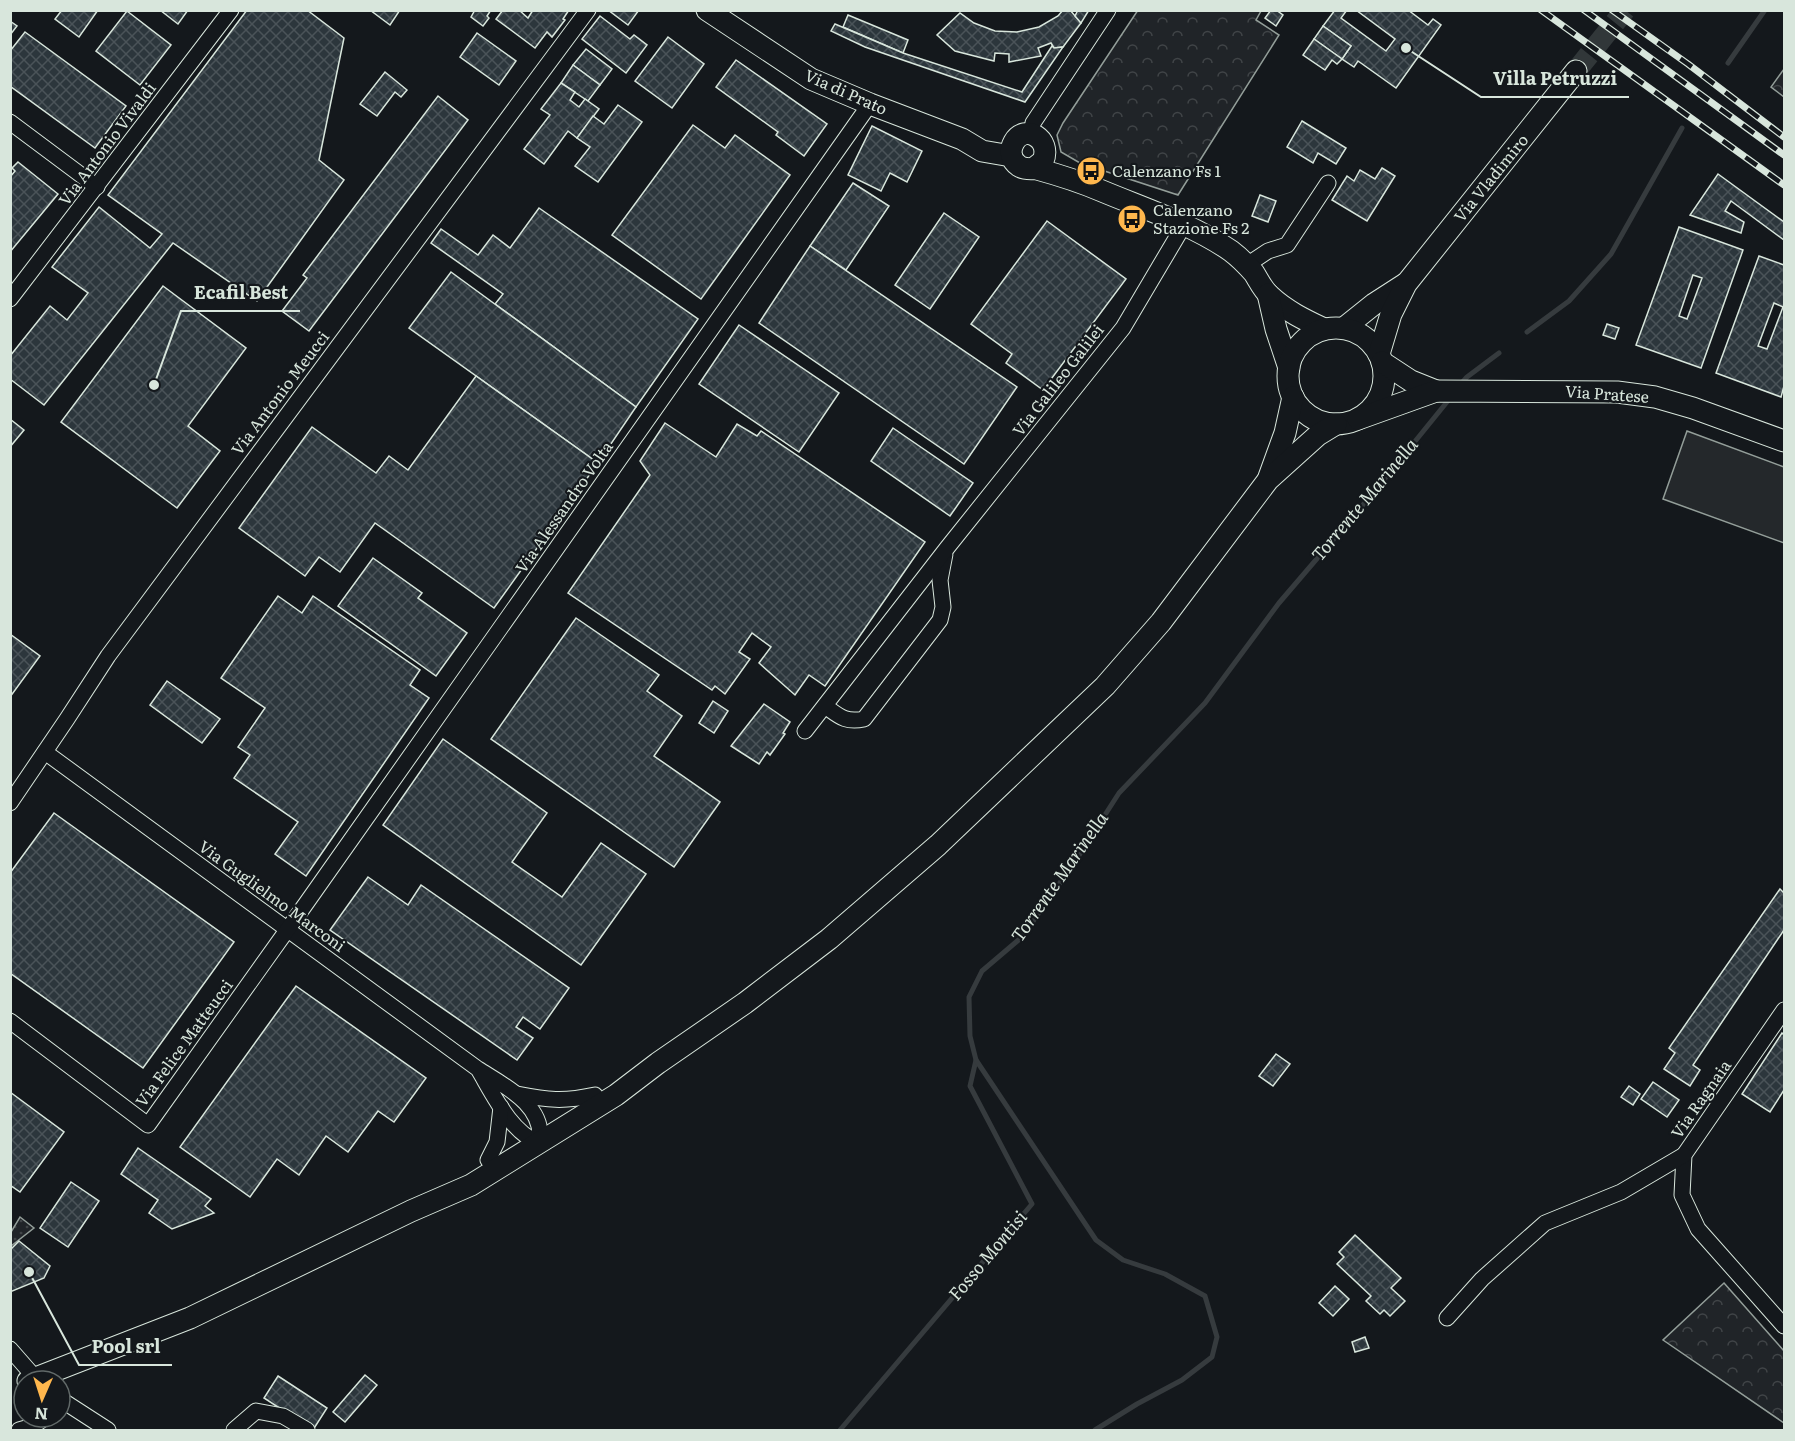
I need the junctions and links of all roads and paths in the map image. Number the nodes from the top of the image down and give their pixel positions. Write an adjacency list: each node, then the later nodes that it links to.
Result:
1 (231, 10): 11 (street, Via Antonio Vivaldi)
2 (588, 10): 32 (street, Via Antonio Meucci)
3 (707, 10): 6 (main road, Via di Prato)
4 (1108, 10): 8 (street)
5 (1576, 71): 14 (main road, Via Vladimiro)
6 (870, 104): 8 (main road, Via di Prato); 34 (street, Via Alessandro Volta)
7 (10, 122): 11 (street)
8 (1019, 144): 9 (main road, Via di Prato); 9 (main road, Via di Prato)
9 (1040, 162): 12 (main road, Via di Prato)
10 (1328, 183): 13 (street)
11 (97, 187): 16 (street, Via Antonio Vivaldi)
12 (1184, 225): 13 (main road, Via di Prato); 27 (street, Via Galileo Galilei)
13 (1247, 265): 15 (main road, Via di Prato)
14 (1406, 284): 17 (main road, Via Vladimiro); 18 (main road, Via Vladimiro)
15 (1268, 294): 17 (main road, Via di Prato); 19 (main road, Via di Prato)
16 (10, 299)
17 (1334, 329): 18 (main road, Via di Prato); 19 (main road)
18 (1380, 358): 21 (main road, Via di Prato); 23 (main road)
19 (1288, 368): 22 (main road, Via di Prato)
20 (1458, 390): 21 (main road, Via di Prato); 25 (main road, Via Pratese)
21 (1436, 391): 23 (main road, Via di Prato)
22 (1293, 397): 24 (main road); 26 (main road)
23 (1358, 419): 24 (main road, Via di Prato)
24 (1336, 424): 26 (main road)
25 (1785, 441)
26 (1268, 480): 37 (main road)
27 (947, 548): 28 (street, Via Galileo Galilei); 29 (street, Via Galileo Galilei)
28 (914, 591): 29 (street); 30 (street, Via Galileo Galilei)
29 (941, 598): 30 (street, Via Galileo Galilei)
30 (825, 706): 31 (street, Via Galileo Galilei)
31 (805, 731)
32 (45, 753): 33 (street, Via Antonio Meucci); 34 (street, Via Guglielmo Marconi)
33 (10, 803)
34 (287, 930): 36 (street, Via Felice Matteucci); 38 (street, Via Guglielmo Marconi)
35 (1785, 1010): 43 (street, Via Ragnaia)
36 (10, 1021)
37 (658, 1063): 40 (main road); 42 (main road)
38 (478, 1069): 39 (street, Via Guglielmo Marconi); 41 (street, Via Guglielmo Marconi)
39 (517, 1094): 40 (street, Via Guglielmo Marconi); 42 (street, Via Guglielmo Marconi)
40 (595, 1095): 42 (main road)
41 (501, 1107): 42 (street, Via Guglielmo Marconi); 44 (street)
42 (535, 1136): 44 (main road); 45 (main road)
43 (1684, 1155): 46 (street); 47 (street, Via Ragnaia)
44 (488, 1160): 45 (main road)
45 (411, 1211): 50 (main road)
46 (1447, 1318)
47 (1785, 1326)
48 (10, 1349): 49 (street)
49 (23, 1369)
50 (61, 1369)
51 (72, 1409): 52 (street)
52 (108, 1431)
53 (234, 1431): 54 (street)
54 (307, 1431)

